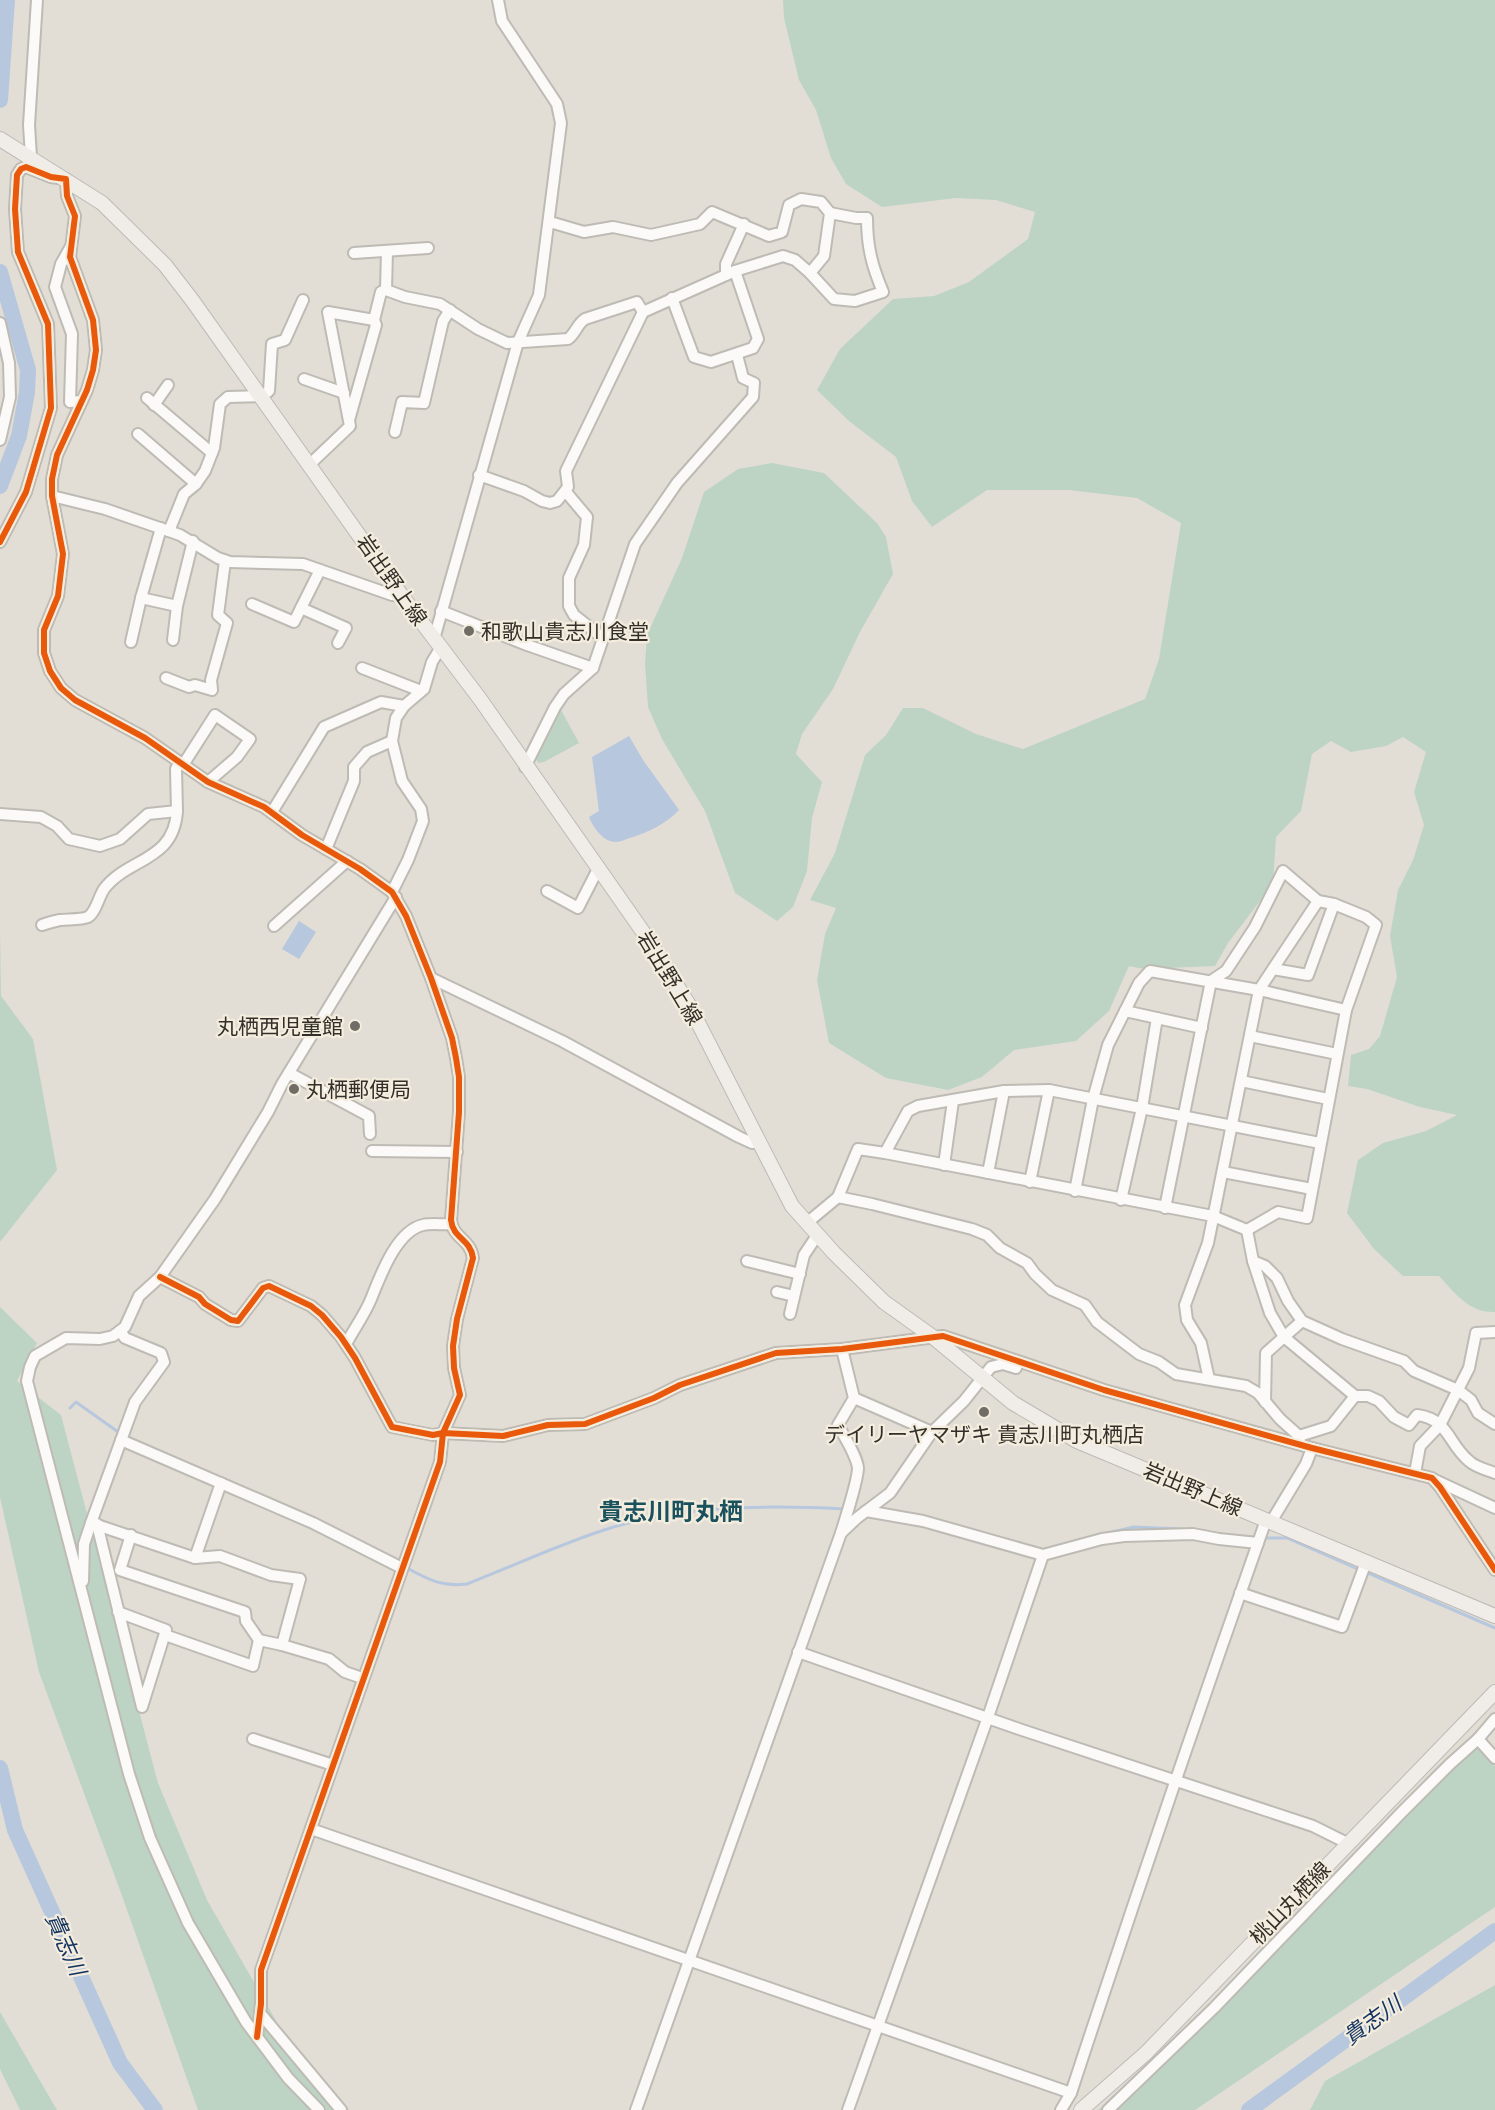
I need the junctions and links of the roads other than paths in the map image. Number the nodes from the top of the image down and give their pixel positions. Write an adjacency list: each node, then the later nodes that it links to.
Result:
1 (38, 0): 4 (street)
2 (498, 0): 7 (street)
3 (0, 139): 4 (main road, 岩出野上線)
4 (28, 155): 5 (main road, 岩出野上線)
5 (66, 179): 9 (street); 27 (main road, 岩出野上線); 40 (street)
6 (830, 213): 8 (street); 14 (street); 14 (street)
7 (550, 222): 8 (street); 22 (street)
8 (744, 224): 13 (street)
9 (71, 245): 28 (street); 28 (street)
10 (428, 248): 11 (street)
11 (387, 251): 12 (street); 15 (street)
12 (354, 253)
13 (731, 273): 14 (street); 16 (street); 23 (street)
14 (810, 273)
15 (386, 290): 18 (street); 20 (street)
16 (672, 298): 19 (street); 23 (street)
17 (303, 300): 27 (street)
18 (450, 310): 22 (street); 30 (street)
19 (643, 312): 22 (street); 37 (street)
20 (374, 320): 26 (street); 29 (street)
21 (0, 323): 32 (street)
22 (518, 342): 35 (street)
23 (737, 355): 50 (street)
24 (304, 379): 26 (street)
25 (168, 385): 33 (street)
26 (344, 393): 29 (street)
27 (262, 396): 33 (street); 34 (main road, 岩出野上線)
28 (82, 400): 38 (street)
29 (349, 420): 34 (street)
30 (395, 432)
31 (138, 434): 36 (street)
32 (0, 440)
33 (212, 453): 36 (street)
34 (310, 464): 44 (main road, 岩出野上線)
35 (479, 476): 37 (street); 49 (street)
36 (196, 484): 39 (street)
37 (566, 492): 50 (street)
38 (52, 496): 39 (street); 61 (street)
39 (165, 529): 41 (street); 45 (street)
40 (0, 542)
41 (193, 542): 42 (street); 47 (street)
42 (225, 561): 43 (street); 57 (street)
43 (320, 570): 44 (street); 48 (street)
44 (402, 596): 54 (main road, 岩出野上線)
45 (141, 598): 47 (street); 52 (street)
46 (252, 604): 48 (street)
47 (177, 606): 51 (street)
48 (301, 608): 53 (street)
49 (441, 611): 54 (street); 56 (street)
50 (603, 638): 56 (street)
51 (173, 640)
52 (131, 642)
53 (338, 643)
54 (437, 643): 58 (street); 62 (main road, 岩出野上線)
55 (362, 668): 58 (street)
56 (593, 668): 62 (street)
57 (166, 678)
58 (421, 691): 59 (street)
59 (404, 706): 60 (street); 65 (street)
60 (392, 741): 67 (street); 71 (street)
61 (181, 764): 63 (street); 63 (street); 64 (street)
62 (525, 767): 69 (main road, 岩出野上線)
63 (208, 782): 65 (street)
64 (177, 812): 66 (street); 74 (street)
65 (272, 812): 67 (street)
66 (0, 814)
67 (326, 849): 68 (street)
68 (348, 861): 71 (street); 75 (street)
69 (598, 869): 70 (street); 97 (main road, 岩出野上線)
70 (547, 891)
71 (394, 894): 77 (street); 86 (street)
72 (1318, 901): 73 (street); 76 (street); 78 (street)
73 (1334, 904): 76 (street); 81 (street)
74 (42, 925)
75 (274, 926)
76 (1273, 969): 79 (street)
77 (432, 978): 97 (street); 100 (street)
78 (1211, 981): 79 (street); 80 (street); 83 (street)
79 (1259, 990): 81 (street); 84 (street)
80 (1125, 1011): 82 (street); 90 (street)
81 (1346, 1011): 85 (street)
82 (1157, 1018): 83 (street); 93 (street)
83 (1202, 1028): 94 (street)
84 (1250, 1036): 85 (street); 87 (street)
85 (1337, 1054): 91 (street)
86 (289, 1073): 96 (street); 119 (street)
87 (1241, 1081): 91 (street); 95 (street)
88 (1004, 1090): 89 (street); 92 (street); 104 (street)
89 (1049, 1090): 90 (street); 105 (street)
90 (1093, 1099): 93 (street); 107 (street)
91 (1328, 1099): 98 (street)
92 (953, 1101): 101 (street); 102 (street)
93 (1142, 1108): 94 (street); 109 (street)
94 (1184, 1117): 95 (street); 110 (street)
95 (1232, 1126): 98 (street); 103 (street)
96 (370, 1134)
97 (759, 1142): 112 (main road, 岩出野上線)
98 (1320, 1143): 106 (street)
99 (372, 1151): 100 (street)
100 (457, 1152): 113 (street)
101 (885, 1153): 102 (street); 108 (street)
102 (944, 1164): 104 (street)
103 (1223, 1172): 106 (street); 111 (street)
104 (988, 1173): 105 (street)
105 (1030, 1182): 107 (street)
106 (1312, 1189): 114 (street)
107 (1075, 1191): 109 (street)
108 (838, 1197): 112 (street); 132 (street)
109 (1121, 1200): 110 (street)
110 (1165, 1208): 111 (street)
111 (1213, 1216): 114 (street); 132 (street)
112 (808, 1222): 115 (main road, 岩出野上線)
113 (451, 1224): 128 (street); 140 (street)
114 (1247, 1230): 117 (street)
115 (818, 1234): 118 (street); 126 (main road, 岩出野上線)
116 (747, 1261): 118 (street)
117 (1253, 1261): 123 (street); 127 (street)
118 (800, 1274): 121 (street)
119 (160, 1277): 124 (street); 128 (street)
120 (777, 1292): 121 (street)
121 (794, 1296): 122 (street)
122 (790, 1314)
123 (1302, 1321): 127 (street); 133 (street)
124 (120, 1331): 141 (street); 161 (street)
125 (1495, 1332): 133 (street)
126 (933, 1337): 129 (street); 130 (street); 131 (main road, 岩出野上線)
127 (1284, 1337): 134 (street); 136 (street)
128 (346, 1344): 140 (street)
129 (842, 1349): 135 (street); 140 (street)
130 (1028, 1366): 131 (street); 142 (street)
131 (983, 1378): 139 (street); 150 (main road, 岩出野上線)
132 (1209, 1379): 136 (street)
133 (1458, 1390): 137 (street); 138 (street)
134 (1355, 1396): 138 (street); 142 (street)
135 (854, 1398): 139 (street); 152 (street)
136 (1265, 1402): 142 (street)
137 (1495, 1424)
138 (1440, 1425): 144 (street); 145 (street)
139 (932, 1432): 149 (street)
140 (443, 1433): 158 (street)
141 (120, 1440): 147 (street); 151 (street)
142 (1299, 1440): 143 (street)
143 (1312, 1448): 144 (street); 150 (street)
144 (1415, 1473): 146 (street)
145 (1495, 1473)
146 (1432, 1478): 148 (street); 160 (street)
147 (221, 1483): 156 (street); 158 (street)
148 (1495, 1508)
149 (866, 1511): 152 (street); 155 (street)
150 (1268, 1521): 154 (street); 157 (main road, 岩出野上線)
151 (94, 1524): 153 (street); 161 (street); 162 (street)
152 (841, 1533): 169 (street)
153 (132, 1535): 156 (street); 159 (street)
154 (1258, 1543): 155 (street); 163 (street)
155 (1042, 1555): 172 (street)
156 (195, 1558): 168 (street)
157 (1366, 1562): 163 (street); 165 (main road, 岩出野上線)
158 (402, 1568): 170 (street)
159 (120, 1570): 162 (street); 167 (street)
160 (1495, 1570)
161 (82, 1589): 184 (street)
162 (113, 1593): 164 (street)
163 (1240, 1593): 178 (street)
164 (118, 1612): 166 (street); 166 (street)
165 (1495, 1616)
166 (165, 1635): 167 (street)
167 (259, 1640): 168 (street)
168 (282, 1645): 170 (street)
169 (798, 1652): 172 (street); 181 (street)
170 (362, 1678): 177 (street)
171 (1495, 1692): 180 (main road, 桃山丸栖線)
172 (988, 1717): 178 (street); 183 (street)
173 (1495, 1719): 175 (street)
174 (253, 1739): 177 (street)
175 (1478, 1739): 176 (street); 192 (street)
176 (1495, 1758)
177 (333, 1765): 179 (street)
178 (1177, 1781): 180 (street); 185 (street)
179 (311, 1829): 181 (street); 182 (street)
180 (1347, 1844): 191 (main road, 桃山丸栖線)
181 (688, 1961): 183 (street); 188 (street)
182 (260, 2013): 184 (street); 187 (street)
183 (879, 2026): 185 (street); 189 (street)
184 (258, 2037): 186 (street)
185 (1071, 2092): 190 (street)
186 (319, 2110)
187 (342, 2110)
188 (636, 2110)
189 (848, 2110)
190 (1061, 2110)
191 (1081, 2110)
192 (1108, 2110)

